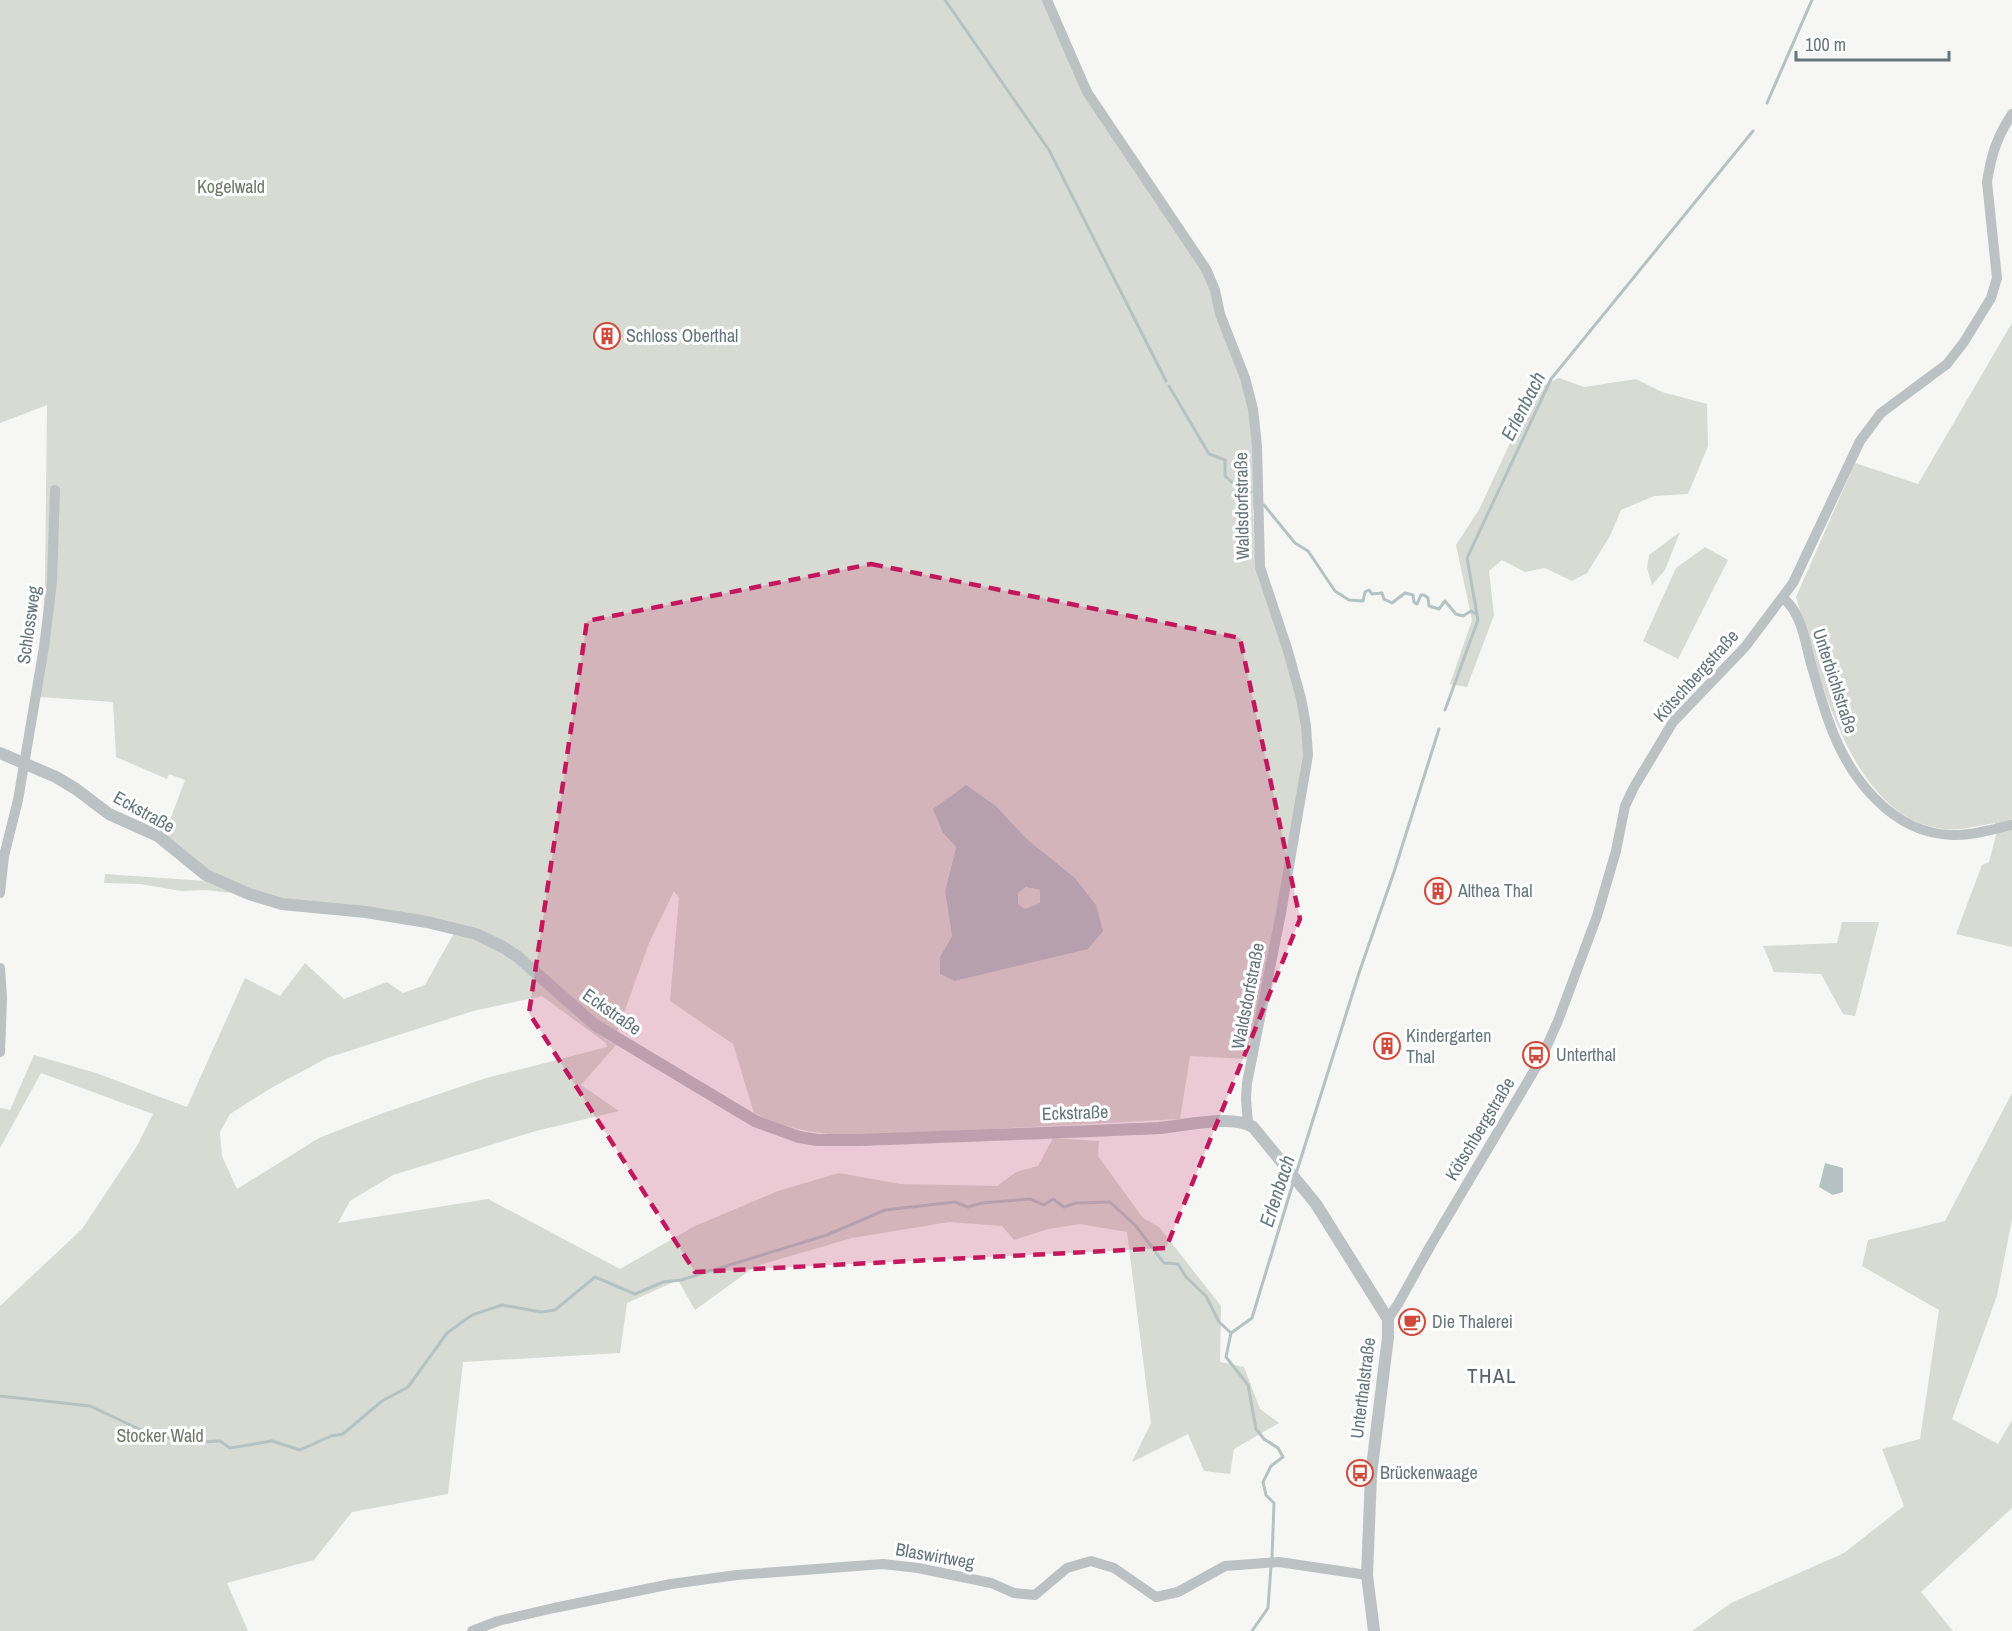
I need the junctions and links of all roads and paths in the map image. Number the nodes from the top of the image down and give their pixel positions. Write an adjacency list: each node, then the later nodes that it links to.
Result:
1 (1047, 0): 11 (street, Waldsdorfstraße)
2 (2012, 114): 4 (street, Kötschbergstraße)
3 (55, 490): 6 (street, Schlossweg)
4 (1783, 598): 7 (street, Unterbichlstraße); 12 (street, Kötschbergstraße)
5 (0, 753): 6 (street, Eckstraße)
6 (25, 764): 8 (street, Schlossweg); 11 (street, Eckstraße)
7 (2012, 825)
8 (0, 893)
9 (0, 968): 10 (street)
10 (0, 1052)
11 (1248, 1124): 12 (street, Unterthalstraße)
12 (1388, 1319): 13 (street, Unterthalstraße)
13 (1367, 1575): 14 (street, Blaswirtweg); 15 (street, Unterthalstraße)
14 (472, 1631)
15 (1374, 1631)

